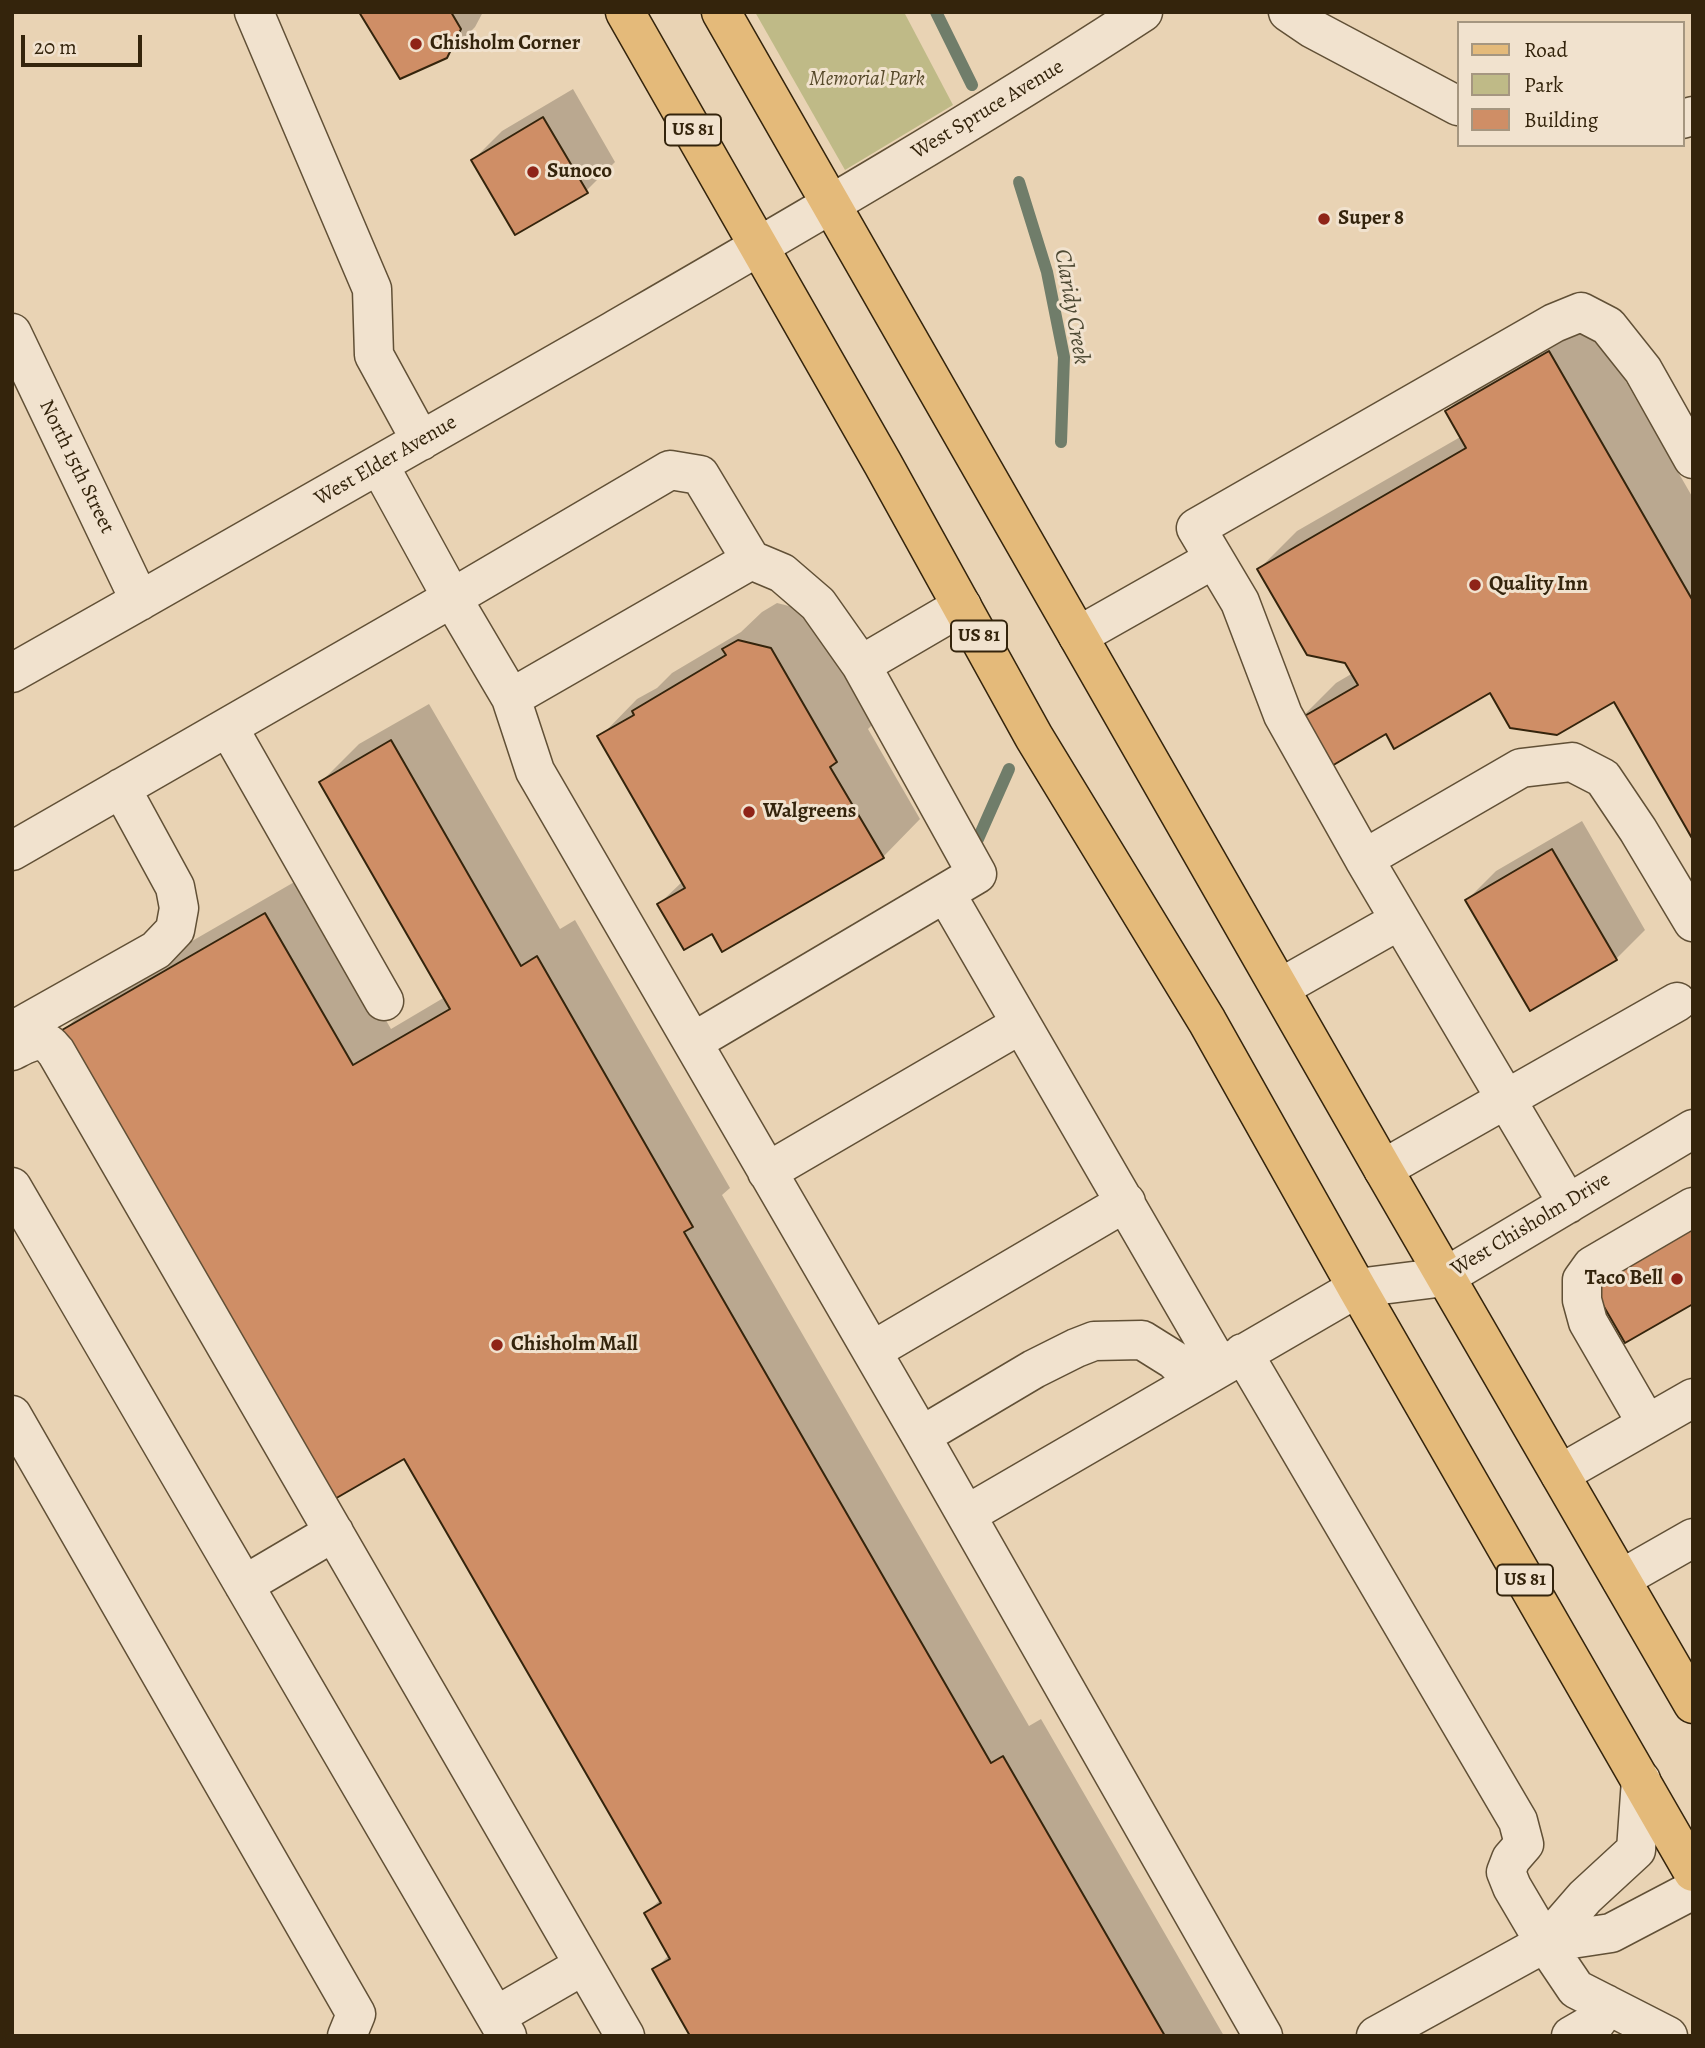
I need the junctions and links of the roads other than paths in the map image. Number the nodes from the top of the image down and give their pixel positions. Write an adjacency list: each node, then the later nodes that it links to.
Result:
1 (254, 12): 10 (street)
2 (625, 12): 8 (main road, US 81)
3 (721, 12): 7 (main road)
4 (1143, 12): 7 (street, West Spruce Avenue)
5 (1288, 12): 6 (street)
6 (1456, 105)
7 (831, 204): 8 (street, West Spruce Avenue); 18 (main road)
8 (759, 246): 10 (street, West Elder Avenue); 17 (main road, US 81)
9 (12, 333): 16 (street, North 15th Street)
10 (421, 441): 12 (street, West Elder Avenue)
11 (1693, 459): 14 (street)
12 (379, 465): 15 (street); 16 (street, West Elder Avenue)
13 (751, 559): 15 (street); 19 (street); 21 (street)
14 (1214, 559): 18 (street); 25 (street)
15 (452, 598): 21 (street); 22 (street)
16 (140, 601): 20 (street, West Elder Avenue)
17 (962, 606): 19 (street); 45 (main road, US 81)
18 (1078, 635): 29 (main road)
19 (861, 665): 26 (street)
20 (12, 673)
21 (511, 698): 34 (street)
22 (228, 727): 23 (street); 30 (street)
23 (121, 788): 24 (street); 33 (street)
24 (12, 851)
25 (1364, 859): 27 (street); 28 (street)
26 (946, 894): 32 (street); 34 (street)
27 (1400, 920): 29 (street); 36 (street)
28 (1693, 922)
29 (1280, 988): 38 (main road)
30 (383, 1001)
31 (1677, 1002): 36 (street)
32 (1021, 1024): 39 (street); 41 (street)
33 (12, 1031)
34 (694, 1042): 39 (street)
35 (12, 1051): 54 (street)
36 (1506, 1099): 38 (street); 42 (street)
37 (1693, 1129): 42 (street, West Chisholm Drive)
38 (1383, 1169): 44 (main road)
39 (766, 1172): 46 (street)
40 (12, 1187): 57 (street)
41 (1126, 1202): 46 (street); 47 (street)
42 (1567, 1204): 44 (street, West Chisholm Drive)
43 (1693, 1207): 50 (street)
44 (1445, 1277): 45 (street, West Chisholm Drive); 52 (main road)
45 (1357, 1288): 47 (street); 59 (main road, US 81)
46 (872, 1351): 51 (street)
47 (1220, 1367): 51 (street); 53 (street); 62 (street)
48 (1693, 1398): 50 (street)
49 (12, 1415): 66 (street)
50 (1647, 1424): 52 (street)
51 (921, 1436): 53 (street)
52 (1560, 1474): 56 (main road)
53 (966, 1515): 68 (street)
54 (334, 1532): 57 (street); 63 (street)
55 (1693, 1538): 56 (street)
56 (1621, 1579): 58 (main road)
57 (244, 1585): 65 (street)
58 (1693, 1704)
59 (1641, 1780): 60 (main road, US 81); 62 (street)
60 (1693, 1872)
61 (1693, 1890): 62 (street)
62 (1545, 1943): 64 (street); 69 (street)
63 (584, 1965): 65 (street); 67 (street)
64 (1606, 2004): 70 (street); 71 (street)
65 (502, 2026)
66 (347, 2036)
67 (625, 2036)
68 (1263, 2036)
69 (1376, 2036)
70 (1571, 2036)
71 (1668, 2036)

